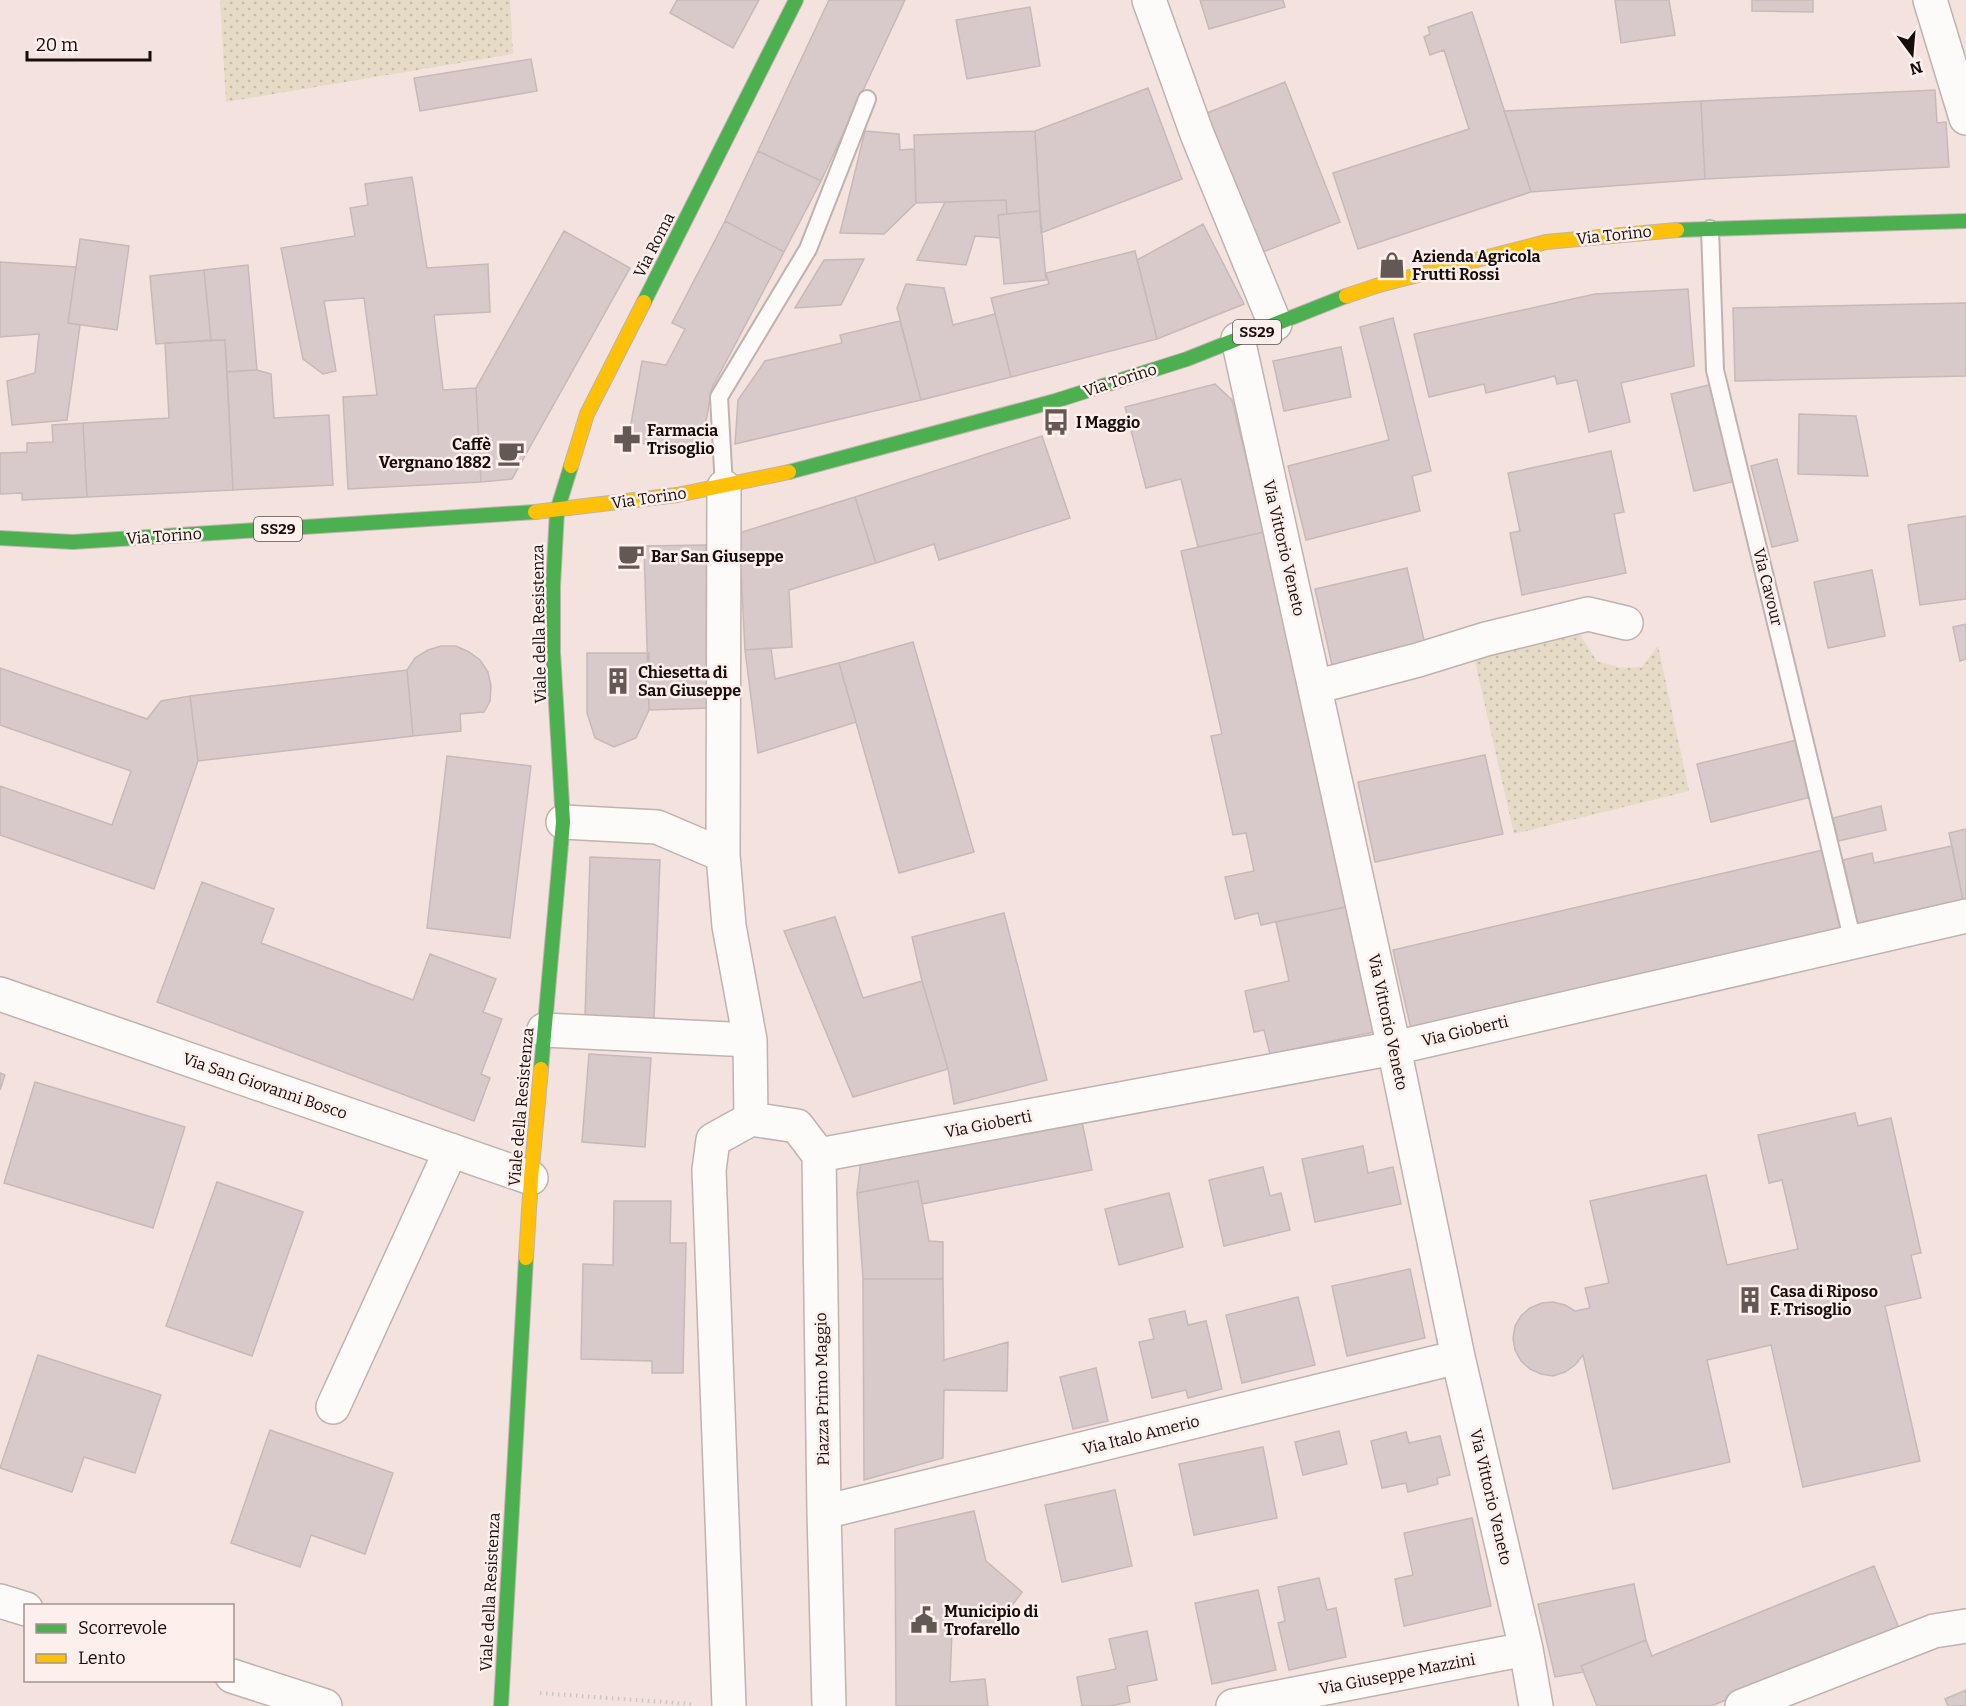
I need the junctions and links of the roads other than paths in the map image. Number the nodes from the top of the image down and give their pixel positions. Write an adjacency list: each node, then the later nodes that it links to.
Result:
1 (796, 0): 11 (main road, Via Roma)
2 (1149, 0): 8 (street)
3 (1930, 0): 5 (street)
4 (867, 99): 10 (lane)
5 (1966, 118)
6 (1966, 221): 7 (main road, Via Torino / SS29)
7 (1710, 228): 8 (main road, Via Torino / SS29); 18 (lane, Via Cavour)
8 (1275, 324): 9 (main road, Via Torino / SS29)
9 (1238, 339): 10 (main road, Via Torino / SS29); 14 (street, Via Vittorio Veneto)
10 (724, 487): 11 (main road, Via Torino / SS29); 16 (street)
11 (557, 511): 12 (main road, Via Torino / SS29); 15 (main road, Viale della Resistenza)
12 (0, 538)
13 (1626, 623): 14 (street)
14 (1315, 687): 22 (street, Via Vittorio Veneto)
15 (563, 822): 16 (street); 20 (main road, Viale della Resistenza)
16 (723, 855): 21 (street)
17 (1966, 915): 18 (street, Via Gioberti)
18 (1853, 942): 22 (street, Via Gioberti)
19 (0, 994): 24 (street, Via San Giovanni Bosco)
20 (544, 1030): 21 (street); 26 (main road, Viale della Resistenza)
21 (750, 1040): 23 (street)
22 (1394, 1048): 25 (street, Via Gioberti); 27 (street, Via Vittorio Veneto)
23 (752, 1119): 25 (street); 37 (street)
24 (451, 1150): 26 (street, Via San Giovanni Bosco); 28 (street)
25 (819, 1155): 29 (street, Piazza Primo Maggio)
26 (531, 1178): 36 (main road, Viale della Resistenza)
27 (1458, 1358): 29 (street, Via Italo Amerio); 33 (street, Via Vittorio Veneto)
28 (333, 1407)
29 (824, 1512): 38 (street, Piazza Primo Maggio)
30 (0, 1601): 31 (street)
31 (24, 1609)
32 (1966, 1626): 41 (street)
33 (1526, 1649): 39 (street, Via Giuseppe Mazzini); 40 (street, Via Vittorio Veneto)
34 (234, 1677): 35 (street)
35 (325, 1706)
36 (501, 1706)
37 (729, 1706)
38 (829, 1706)
39 (1233, 1706)
40 (1536, 1706)
41 (1742, 1706)

